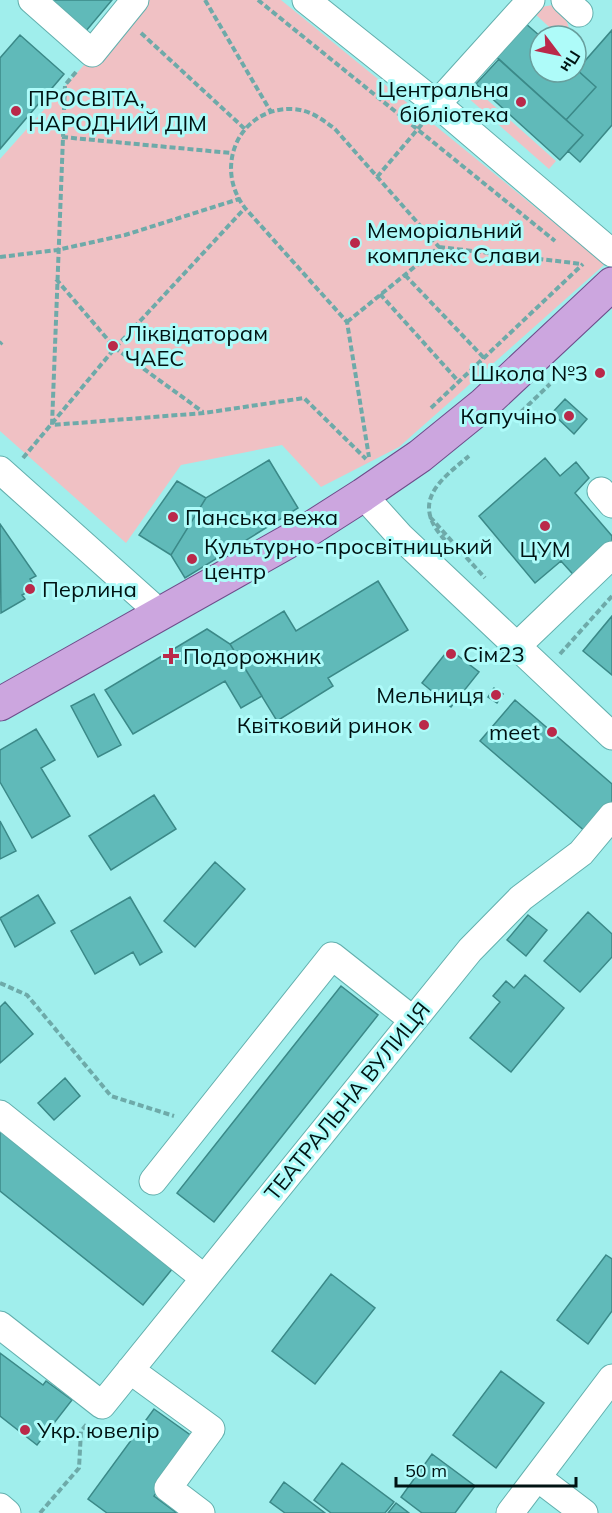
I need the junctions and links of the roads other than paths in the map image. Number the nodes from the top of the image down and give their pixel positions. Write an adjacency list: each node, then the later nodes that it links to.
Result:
1 (32, 0): 4 (street)
2 (306, 0): 5 (street)
3 (531, 0): 5 (street)
4 (128, 8)
5 (437, 104): 6 (street)
6 (612, 253)
7 (612, 284): 9 (main road)
8 (11, 464): 11 (street)
9 (363, 495): 11 (main road); 12 (street)
10 (612, 555): 12 (street)
11 (161, 614): 13 (main road)
12 (517, 646): 14 (street)
13 (0, 704)
14 (612, 736)
15 (612, 816): 16 (street, ТЕАТРАЛЬНА ВУЛИЦЯ)
16 (413, 1020): 18 (street); 19 (street, ТЕАТРАЛЬНА ВУЛИЦЯ)
17 (0, 1114): 19 (street)
18 (153, 1181)
19 (204, 1278): 21 (street, ТЕАТРАЛЬНА ВУЛИЦЯ)
20 (0, 1326): 21 (street, ТЕАТРАЛЬНА ВУЛИЦЯ)
21 (130, 1370): 26 (street)
22 (609, 1387): 23 (street)
23 (538, 1478): 27 (street); 28 (street)
24 (0, 1508): 25 (street)
25 (7, 1513)
26 (201, 1513)
27 (510, 1513)
28 (584, 1513)

